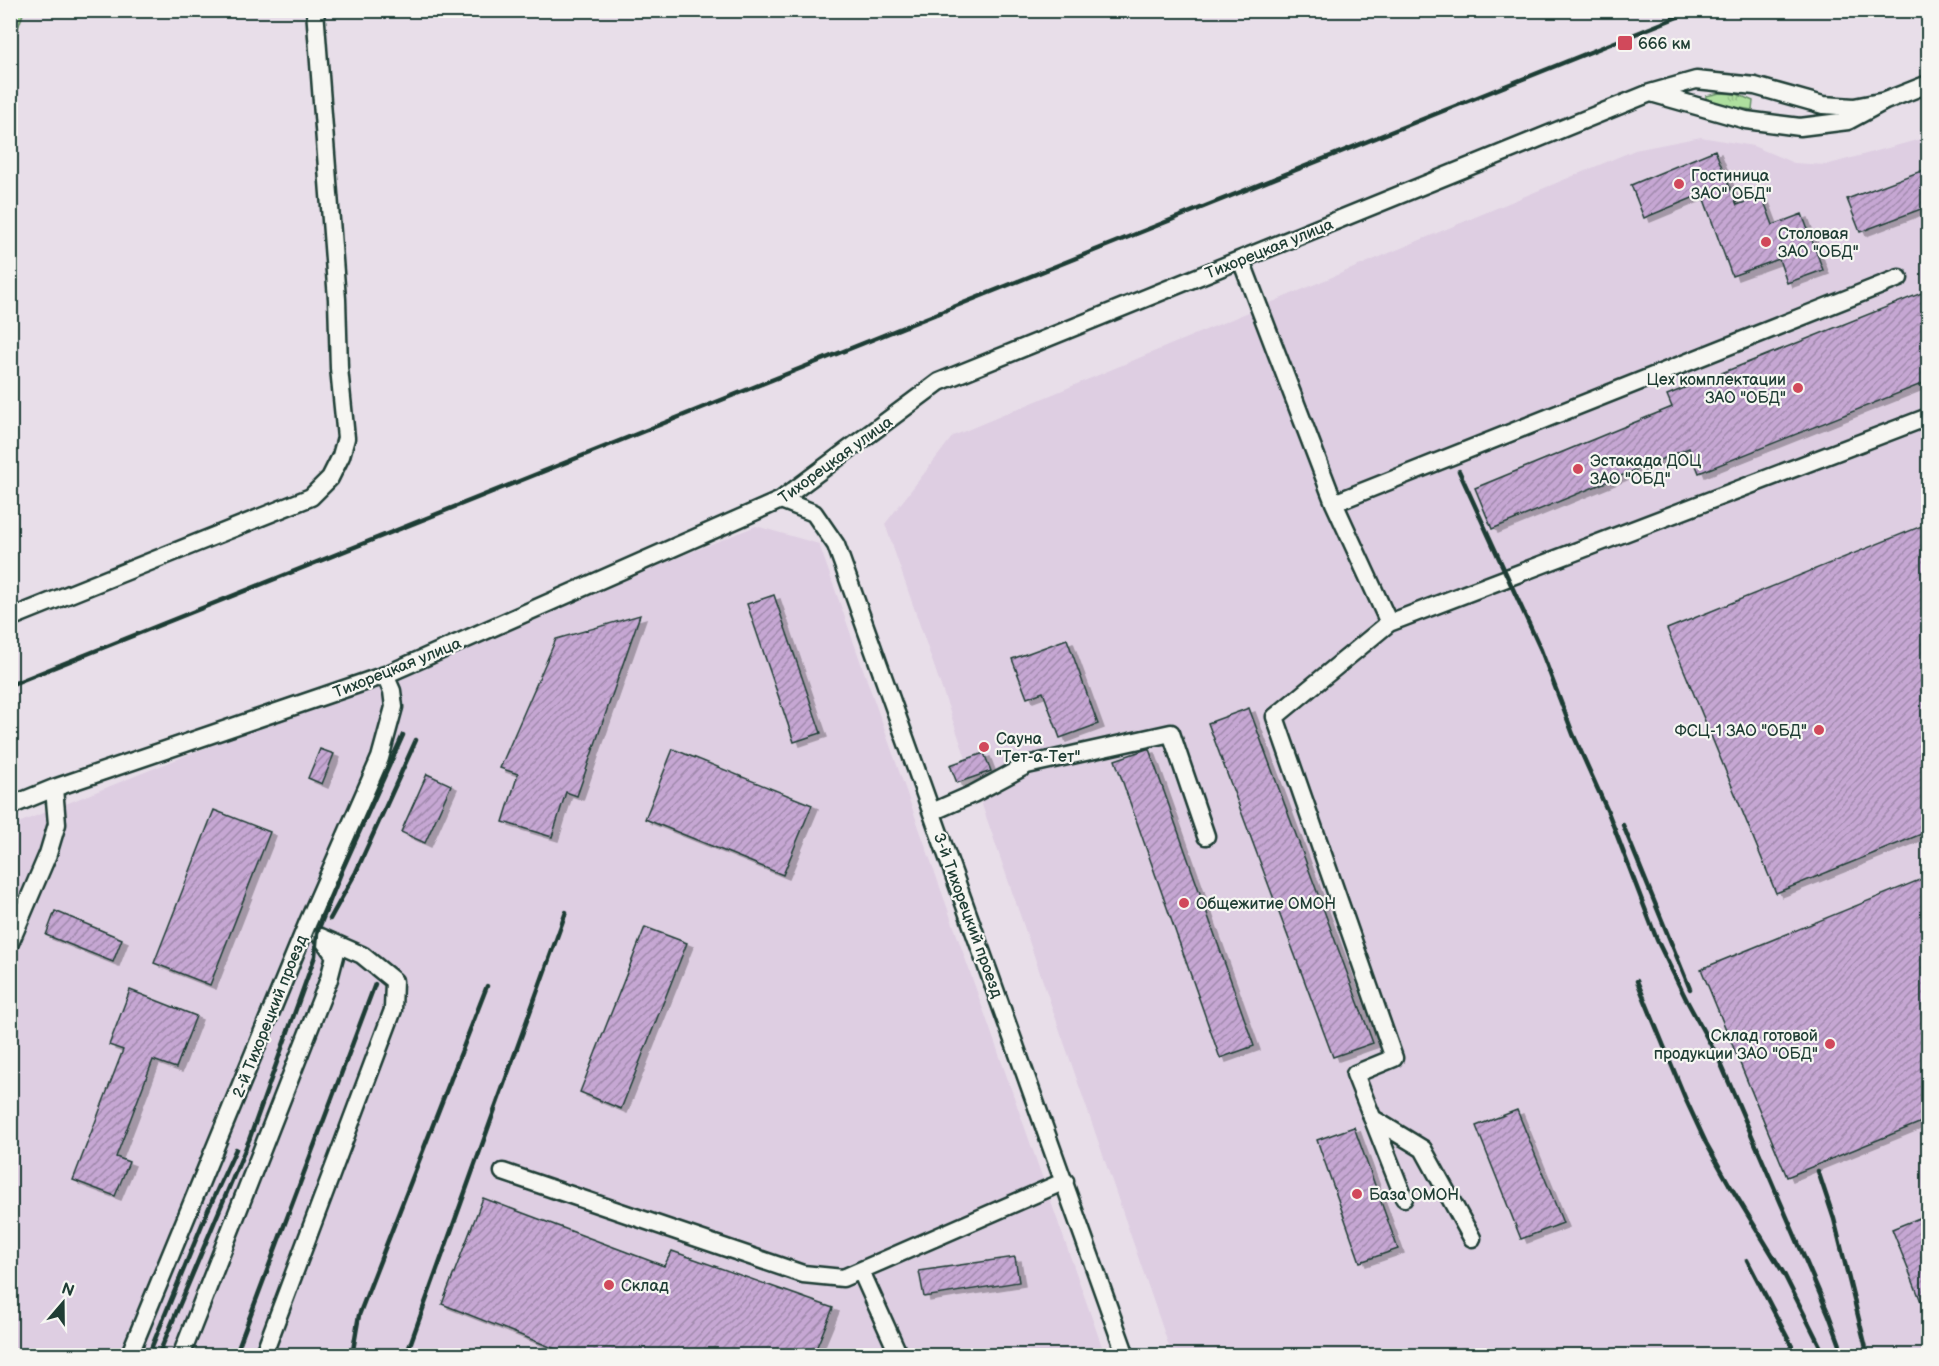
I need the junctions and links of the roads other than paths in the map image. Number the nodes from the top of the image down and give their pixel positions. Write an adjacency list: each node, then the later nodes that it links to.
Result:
1 (315, 10): 10 (street)
2 (1929, 84): 4 (street, Тихорецкая улица)
3 (1650, 93): 4 (street, Тихорецкая улица); 4 (street, Тихорецкая улица); 5 (street, Тихорецкая улица)
4 (1885, 101)
5 (1240, 260): 8 (street, Тихорецкая улица); 9 (street)
6 (1899, 278): 9 (street)
7 (1929, 417): 11 (street)
8 (781, 500): 12 (street, Тихорецкая улица); 15 (street, 3-й Тихорецкий проезд)
9 (1334, 503): 11 (street)
10 (10, 618)
11 (1389, 623): 20 (street)
12 (385, 675): 13 (street, Тихорецкая улица); 17 (street, 2-й Тихорецкий проезд)
13 (54, 788): 14 (street, Тихорецкая улица); 19 (street)
14 (10, 806)
15 (932, 812): 16 (street); 22 (street, 3-й Тихорецкий проезд)
16 (1206, 836)
17 (308, 922): 18 (street); 26 (street, 2-й Тихорецкий проезд)
18 (321, 937): 27 (street); 28 (street)
19 (10, 943)
20 (1372, 1118): 23 (street); 24 (street)
21 (503, 1172): 25 (street)
22 (1065, 1181): 25 (street); 30 (street, 3-й Тихорецкий проезд)
23 (1404, 1198)
24 (1472, 1238)
25 (861, 1271): 29 (street)
26 (129, 1356)
27 (181, 1356)
28 (263, 1356)
29 (894, 1356)
30 (1126, 1356)

